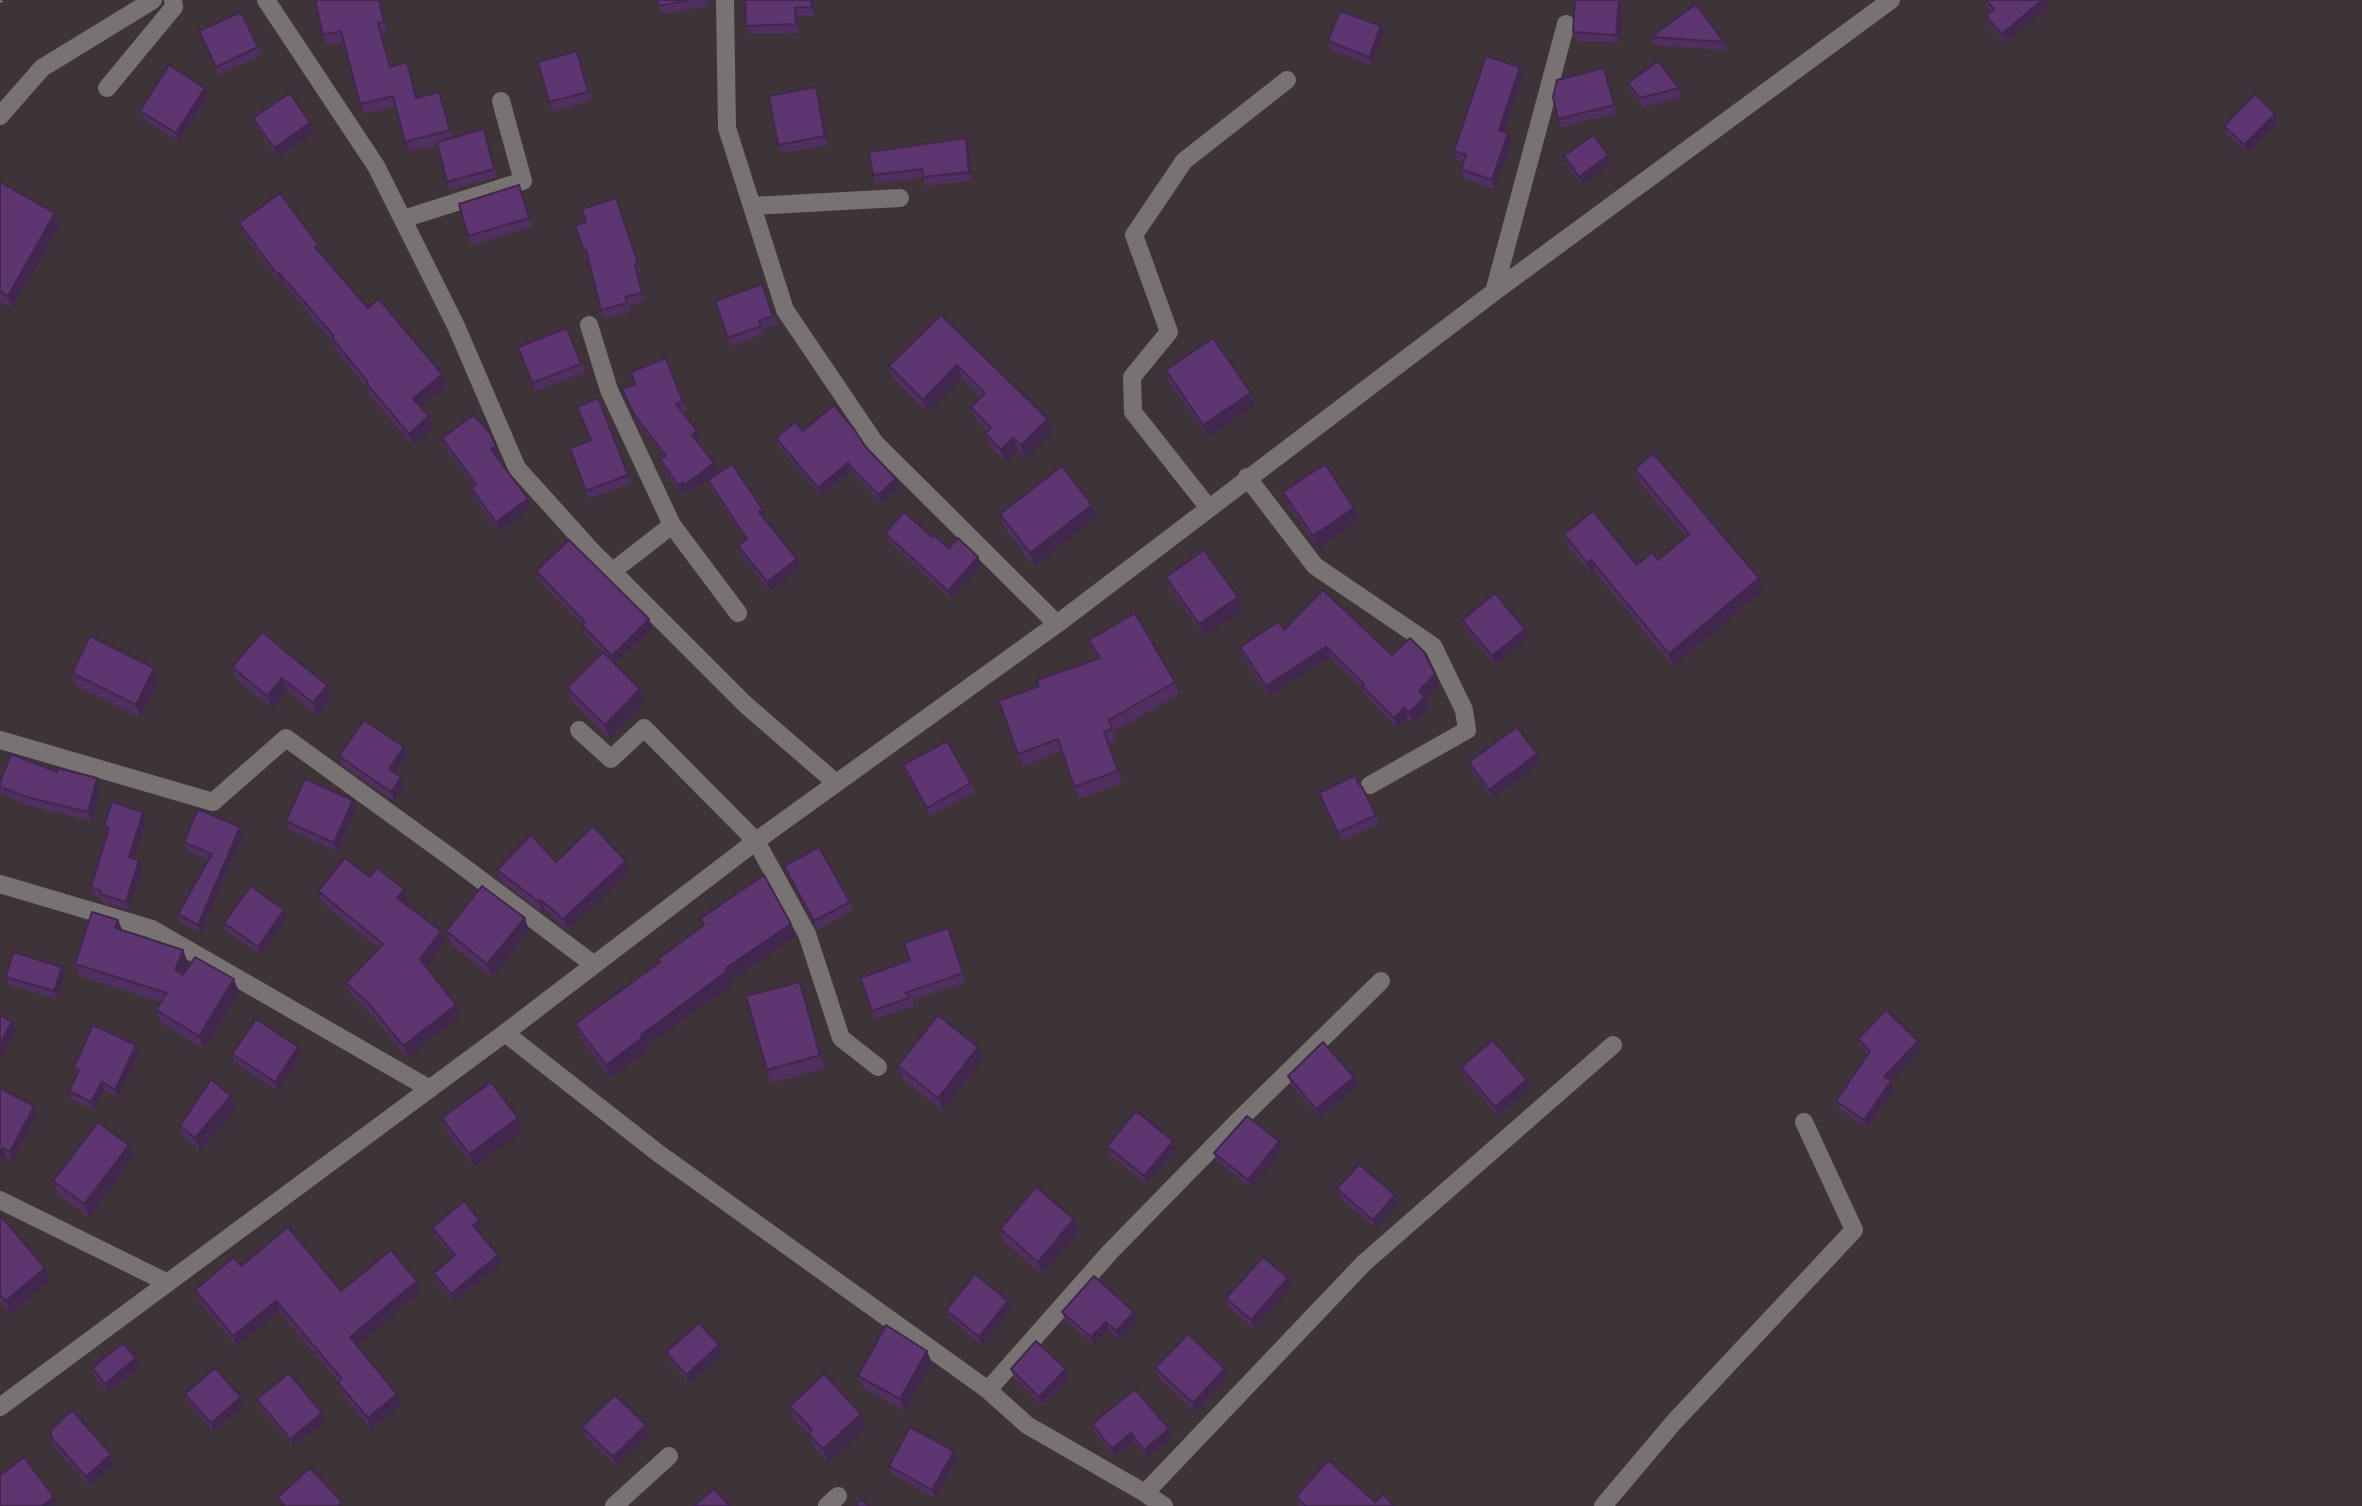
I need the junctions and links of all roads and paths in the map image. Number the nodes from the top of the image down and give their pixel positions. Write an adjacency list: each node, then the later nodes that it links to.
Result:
1 (153, 0): 10 (street)
2 (173, 0): 8 (street)
3 (266, 0): 13 (street)
4 (725, 0): 12 (street)
5 (1883, 2): 14 (street)
6 (1566, 24): 14 (street)
7 (1287, 80): 17 (street)
8 (107, 88)
9 (501, 101): 13 (street)
10 (3, 110)
11 (900, 198): 12 (street)
12 (752, 206): 21 (street)
13 (403, 219): 19 (street)
14 (1494, 292): 16 (street)
15 (589, 325): 18 (street)
16 (1247, 477): 17 (street); 25 (street)
17 (1208, 507): 21 (street)
18 (672, 525): 19 (street); 20 (street)
19 (613, 571): 24 (street)
20 (738, 613)
21 (1057, 624): 24 (street)
22 (579, 730): 26 (street)
23 (0, 740): 28 (street)
24 (836, 783): 26 (street)
25 (1370, 785)
26 (756, 841): 28 (street); 32 (street)
27 (0, 884): 33 (street)
28 (593, 964): 30 (street)
29 (1381, 981): 37 (street)
30 (505, 1033): 33 (street); 37 (street)
31 (1613, 1045): 40 (street)
32 (878, 1067)
33 (429, 1089): 36 (street)
34 (1804, 1122): 43 (street)
35 (0, 1200): 36 (street)
36 (168, 1283): 38 (street)
37 (988, 1390): 40 (street)
38 (0, 1407)
39 (668, 1456): 41 (street)
40 (1145, 1493): 42 (street)
41 (614, 1506)
42 (1164, 1506)
43 (1603, 1506)

